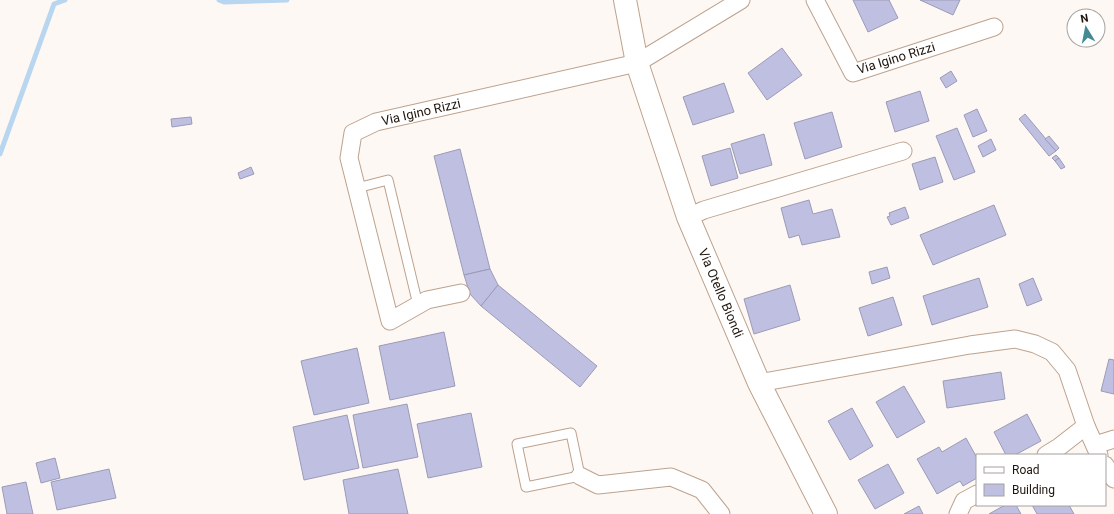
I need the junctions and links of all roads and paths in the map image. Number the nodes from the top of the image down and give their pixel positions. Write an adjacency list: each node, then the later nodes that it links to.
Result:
1 (625, 0): 5 (street, Via Otello Biondi)
2 (741, 0): 5 (street, Via Igino Rizzi)
3 (815, 0): 4 (street, Via Igino Rizzi)
4 (994, 27)
5 (637, 63): 7 (street, Via Igino Rizzi); 8 (street, Via Otello Biondi)
6 (903, 152): 8 (street)
7 (357, 188): 10 (lane); 10 (street, Via Igino Rizzi)
8 (688, 217): 11 (street, Via Otello Biondi)
9 (461, 293): 10 (street, Via Igino Rizzi)
10 (418, 305)
11 (759, 383): 12 (street); 21 (street, Via Otello Biondi)
12 (1086, 426): 14 (street); 15 (street)
13 (1114, 439): 14 (street)
14 (1097, 450)
15 (1048, 454)
16 (1106, 467): 18 (street)
17 (580, 476): 17 (lane); 20 (street)
18 (1114, 479)
19 (976, 495): 22 (street)
20 (721, 514)
21 (826, 514)
22 (958, 514)

